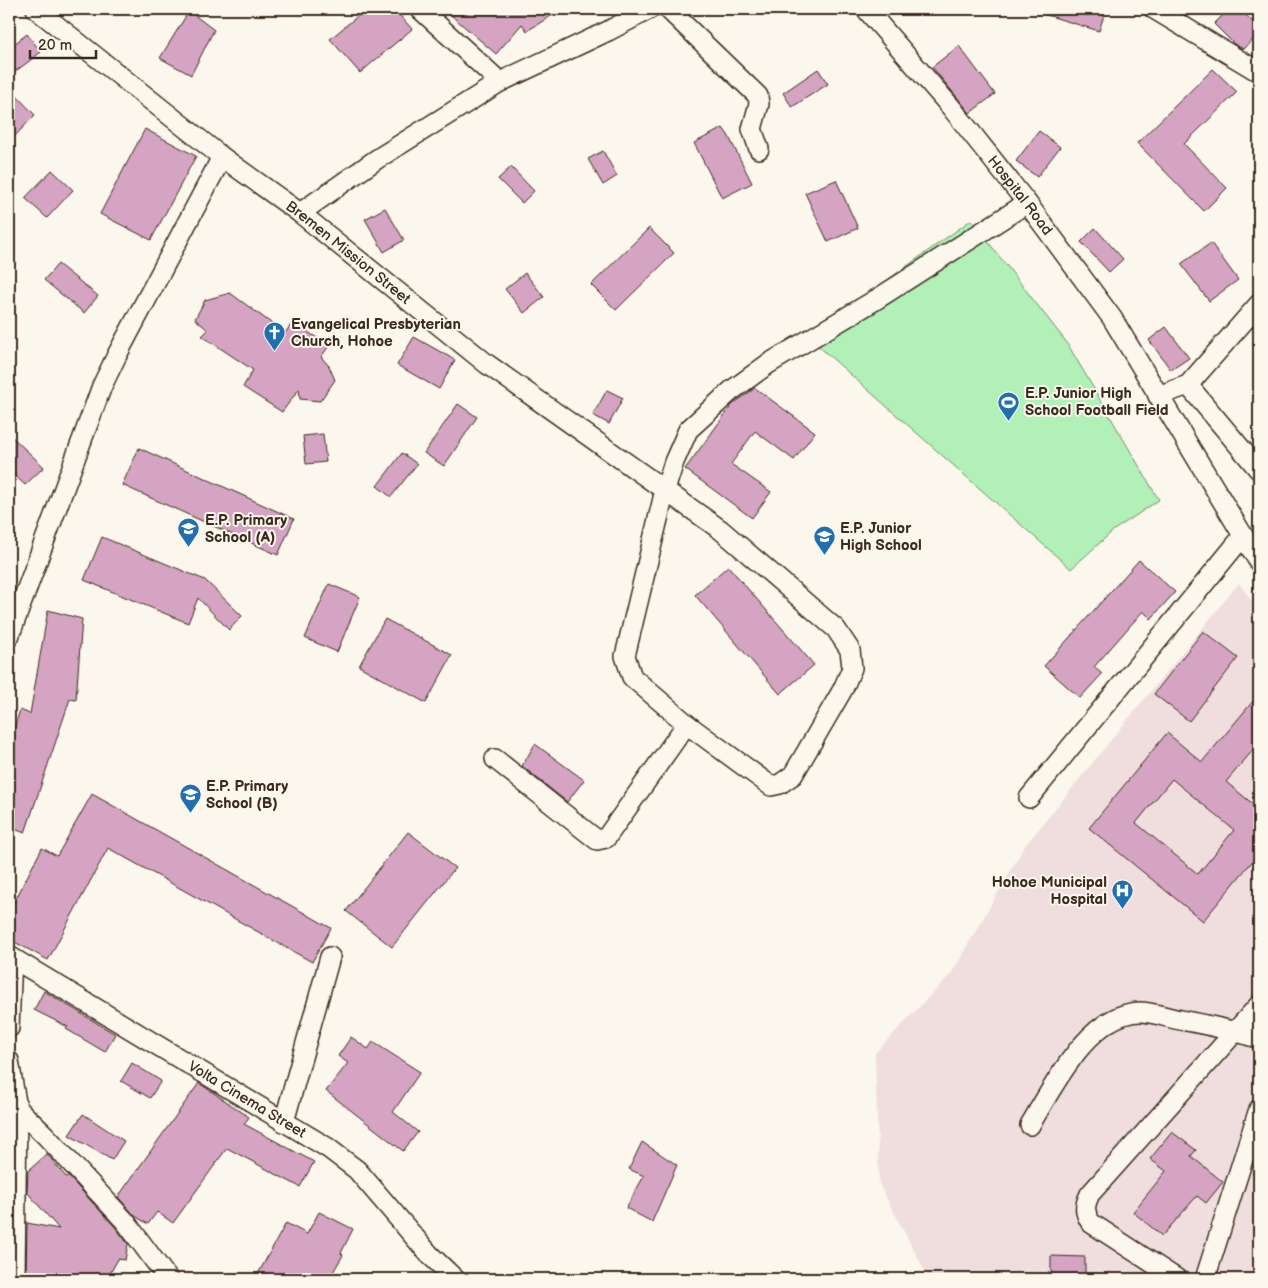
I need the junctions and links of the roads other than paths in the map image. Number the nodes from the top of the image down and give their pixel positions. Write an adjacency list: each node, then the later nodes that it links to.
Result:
1 (36, 9): 10 (street, Bremen Mission Street)
2 (420, 9): 8 (street)
3 (650, 9): 8 (street)
4 (668, 9): 9 (street)
5 (866, 9): 11 (street, Hospital Road)
6 (1156, 9): 7 (street)
7 (1259, 72)
8 (500, 82): 12 (street)
9 (759, 149)
10 (222, 157): 12 (street, Bremen Mission Street); 20 (street)
11 (1027, 203): 15 (street, Hospital Road); 17 (street, Bremen Mission Street)
12 (300, 213): 17 (street, Bremen Mission Street)
13 (1259, 304): 14 (street)
14 (1188, 386): 15 (street); 16 (street)
15 (1158, 396): 18 (street, Hospital Road)
16 (1259, 470)
17 (665, 490): 21 (street, Bremen Mission Street); 21 (street, Bremen Mission Street)
18 (1243, 536): 19 (street, Hospital Road); 23 (street)
19 (1259, 562)
20 (9, 637)
21 (688, 725): 22 (street)
22 (495, 759)
23 (1029, 798)
24 (10, 957): 27 (street); 33 (street, Volta Cinema Street)
25 (330, 957): 33 (street)
26 (1259, 1005): 28 (street)
27 (9, 1028)
28 (1236, 1031): 29 (street); 34 (street); 39 (street)
29 (1259, 1039)
30 (9, 1061): 31 (street)
31 (18, 1108): 35 (street); 37 (street)
32 (1259, 1109): 40 (street)
33 (284, 1122): 38 (street, Volta Cinema Street)
34 (1030, 1125)
35 (12, 1248): 36 (street)
36 (15, 1279)
37 (168, 1279)
38 (455, 1279)
39 (1177, 1279)
40 (1205, 1279)

